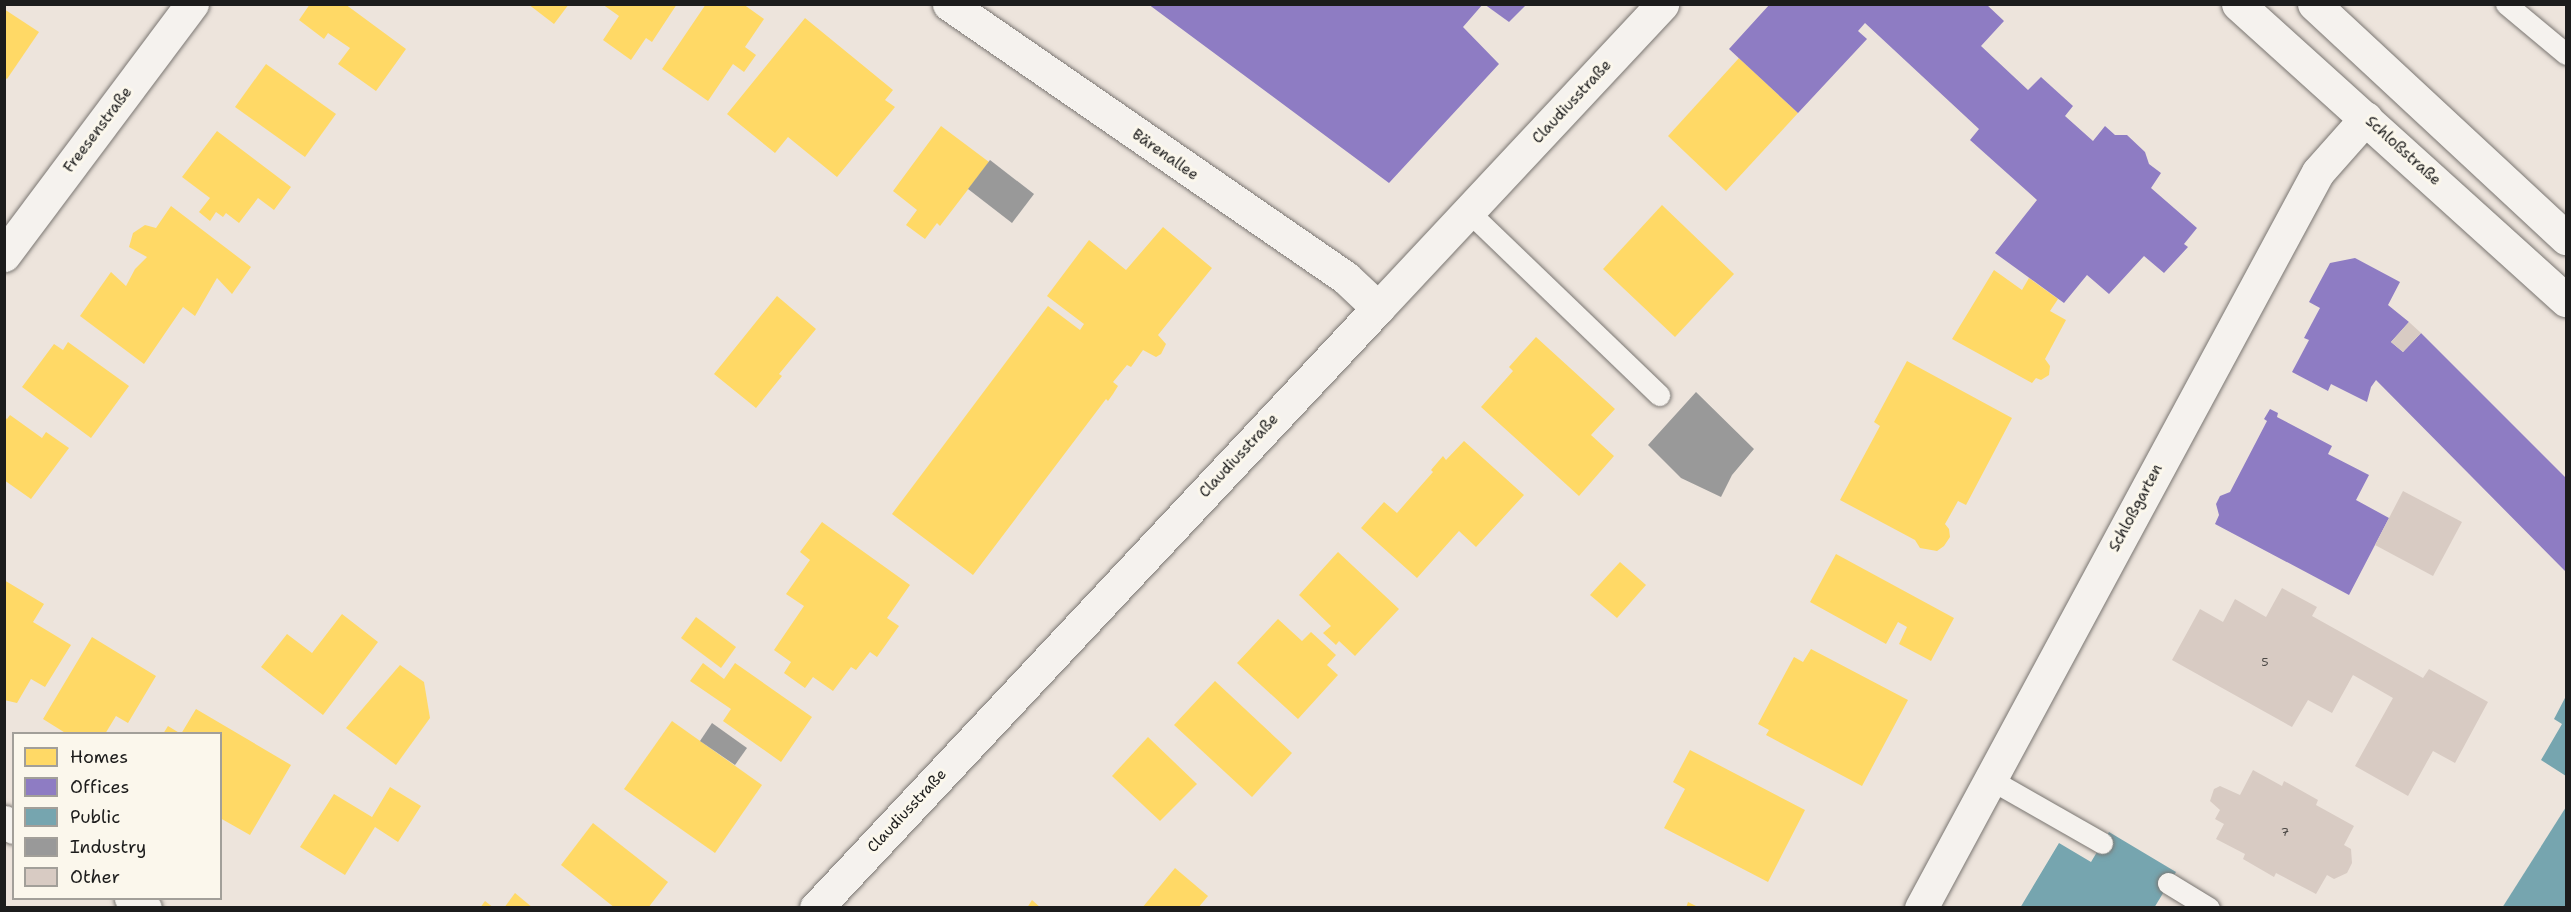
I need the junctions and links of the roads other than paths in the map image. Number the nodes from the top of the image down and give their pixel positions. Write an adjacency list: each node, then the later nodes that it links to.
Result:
1 (192, 4): 11 (street, Freesenstraße)
2 (949, 4): 13 (street, Bärenallee)
3 (1662, 4): 9 (street, Claudiusstraße)
4 (2238, 4): 8 (street, Schloßstraße)
5 (2314, 4): 10 (street)
6 (2506, 4): 7 (lane)
7 (2566, 54)
8 (2366, 118): 12 (street, Schloßstraße); 15 (street, Schloßgarten)
9 (1469, 212): 13 (street, Claudiusstraße); 14 (lane)
10 (2566, 238)
11 (4, 255)
12 (2566, 300)
13 (1378, 308): 18 (street, Claudiusstraße)
14 (1659, 394)
15 (1990, 779): 16 (lane); 19 (street, Schloßgarten)
16 (2102, 843)
17 (2168, 883): 20 (lane)
18 (816, 908)
19 (1921, 908)
20 (2208, 908)

